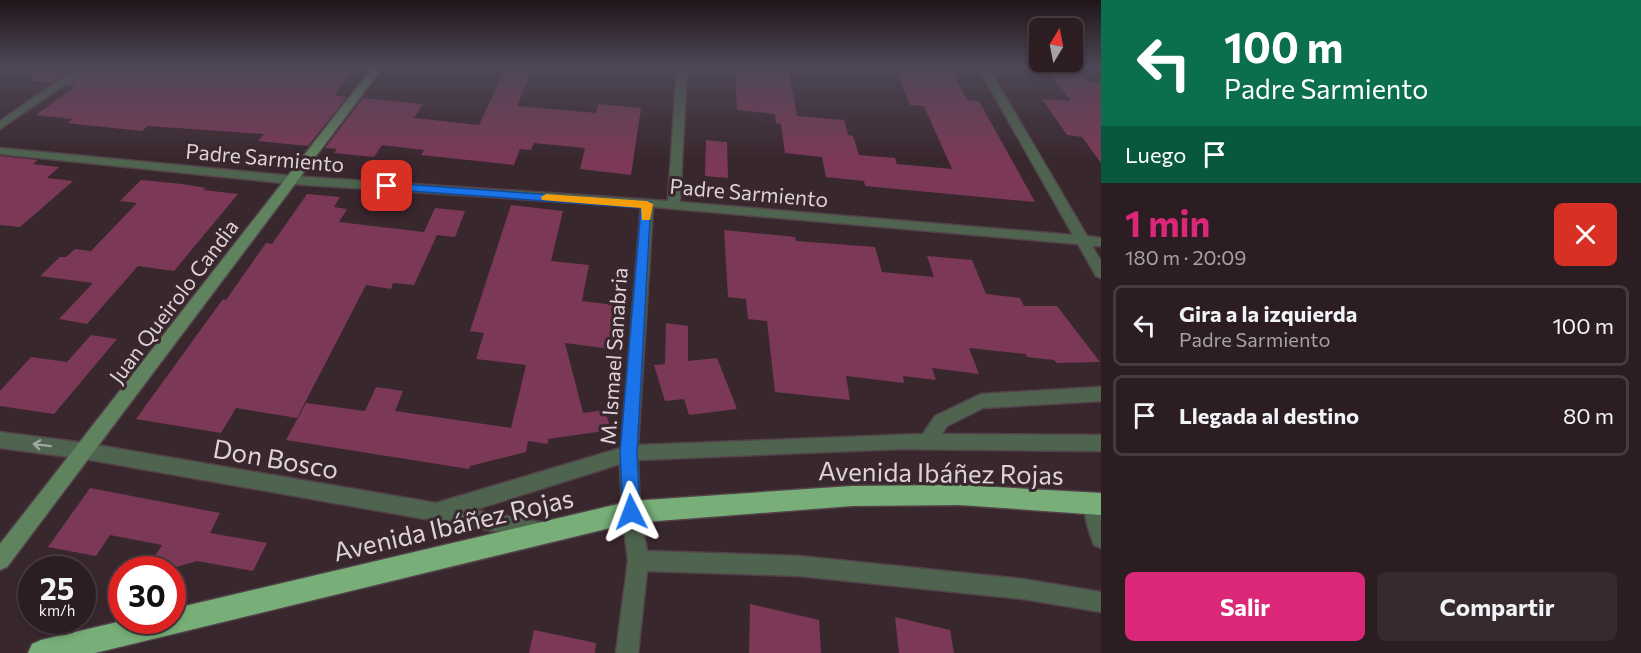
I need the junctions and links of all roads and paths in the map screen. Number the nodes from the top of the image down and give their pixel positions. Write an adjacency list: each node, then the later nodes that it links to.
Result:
1 (41, 97): 5 (street)
2 (355, 97): 7 (street, Juan Queirolo Candia)
3 (680, 97): 9 (street)
4 (1001, 97): 10 (street)
5 (0, 126)
6 (0, 152): 7 (street, Padre Sarmiento)
7 (292, 180): 8 (street, Padre Sarmiento); 17 (street, Juan Queirolo Candia)
8 (647, 204): 9 (street, Padre Sarmiento); 18 (street, M. Ismael Sanabria)
9 (674, 205): 10 (street, Padre Sarmiento)
10 (1083, 240): 11 (street, Padre Sarmiento); 12 (street)
11 (1101, 242)
12 (1101, 273)
13 (1101, 394): 15 (street)
14 (0, 440): 17 (street, Don Bosco, one-way to 14)
15 (928, 441): 16 (street); 18 (street)
16 (1101, 443)
17 (85, 451): 20 (street, Don Bosco); 24 (street, Juan Queirolo Candia)
18 (628, 453): 20 (street); 21 (street, M. Ismael Sanabria)
19 (1097, 503): 21 (highway, Avenida Ibáñez Rojas); 23 (street)
20 (437, 512): 22 (street, Don Bosco)
21 (631, 512): 22 (highway, Avenida Ibáñez Rojas); 25 (street, M. Ismael Sanabria)
22 (543, 531): 27 (highway, Avenida Ibáñez Rojas)
23 (1101, 538)
24 (0, 560)
25 (638, 561): 26 (street); 28 (street, M. Ismael Sanabria)
26 (1101, 602)
27 (41, 653)
28 (627, 653)

